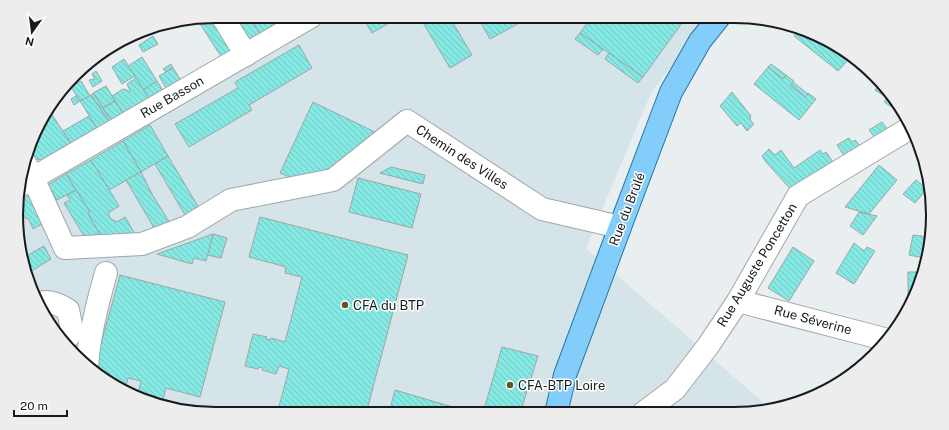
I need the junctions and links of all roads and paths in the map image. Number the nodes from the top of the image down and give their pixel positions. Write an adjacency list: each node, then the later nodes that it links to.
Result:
1 (226, 23): 4 (street)
2 (300, 23): 4 (street, Rue Basson)
3 (714, 23): 8 (main road, Rue du Brûlé)
4 (246, 54): 6 (street, Rue Basson)
5 (906, 130): 10 (street, Rue Auguste Poncetton)
6 (28, 175)
7 (27, 178): 8 (street, Chemin des Villes)
8 (620, 227): 15 (main road, Rue du Brûlé)
9 (106, 274): 14 (street)
10 (738, 300): 13 (street, Rue Séverine); 16 (street, Rue Auguste Poncetton)
11 (44, 302): 12 (street)
12 (67, 337)
13 (881, 338)
14 (88, 359)
15 (557, 407)
16 (652, 407)

